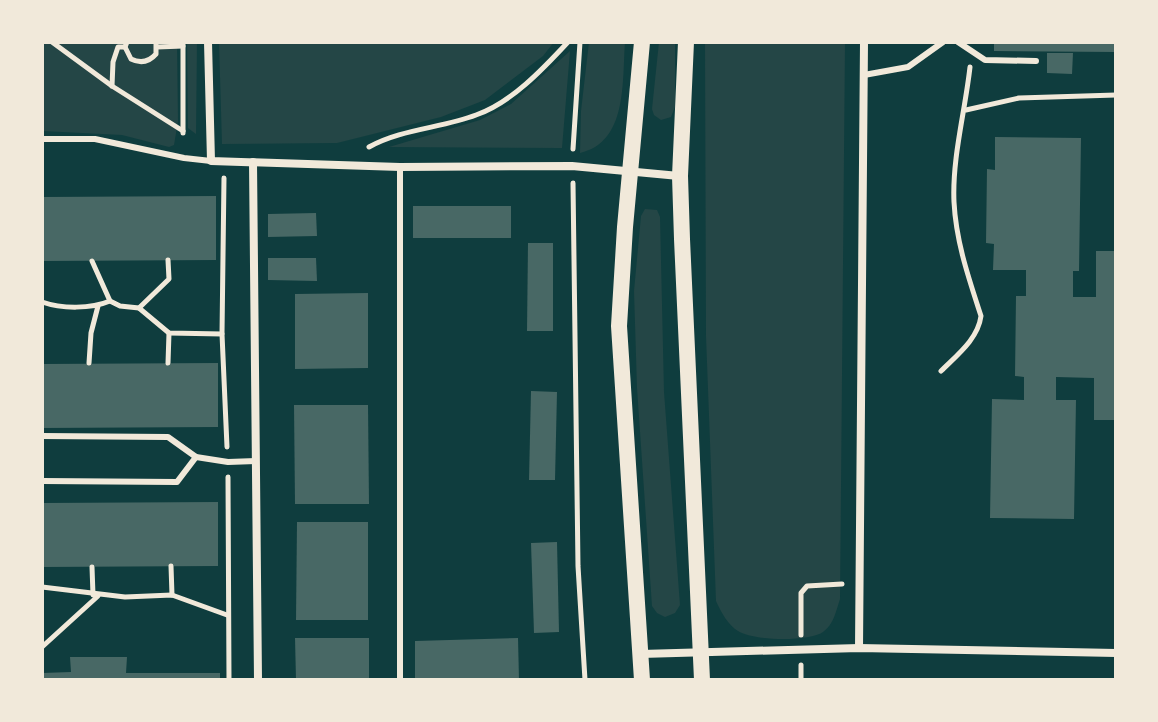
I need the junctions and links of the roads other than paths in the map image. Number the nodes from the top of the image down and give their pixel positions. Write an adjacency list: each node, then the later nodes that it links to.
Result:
1 (208, 42): 10 (street)
2 (642, 42): 13 (main road)
3 (686, 42): 14 (main road)
4 (864, 42): 8 (street)
5 (943, 42): 8 (lane)
6 (958, 42): 7 (lane)
7 (1036, 61)
8 (864, 75): 19 (street)
9 (42, 139): 10 (lane)
10 (211, 161): 11 (street)
11 (253, 162): 12 (street); 17 (street)
12 (400, 167): 13 (street); 24 (lane)
13 (631, 172): 14 (street); 22 (main road)
14 (680, 176): 20 (main road)
15 (42, 436): 16 (lane)
16 (196, 457): 17 (lane); 18 (lane)
17 (256, 461): 23 (street)
18 (42, 481)
19 (859, 648): 20 (street); 21 (street)
20 (701, 652): 22 (street); 26 (main road)
21 (1116, 653)
22 (640, 654): 25 (main road)
23 (258, 680)
24 (400, 680)
25 (642, 680)
26 (702, 680)

